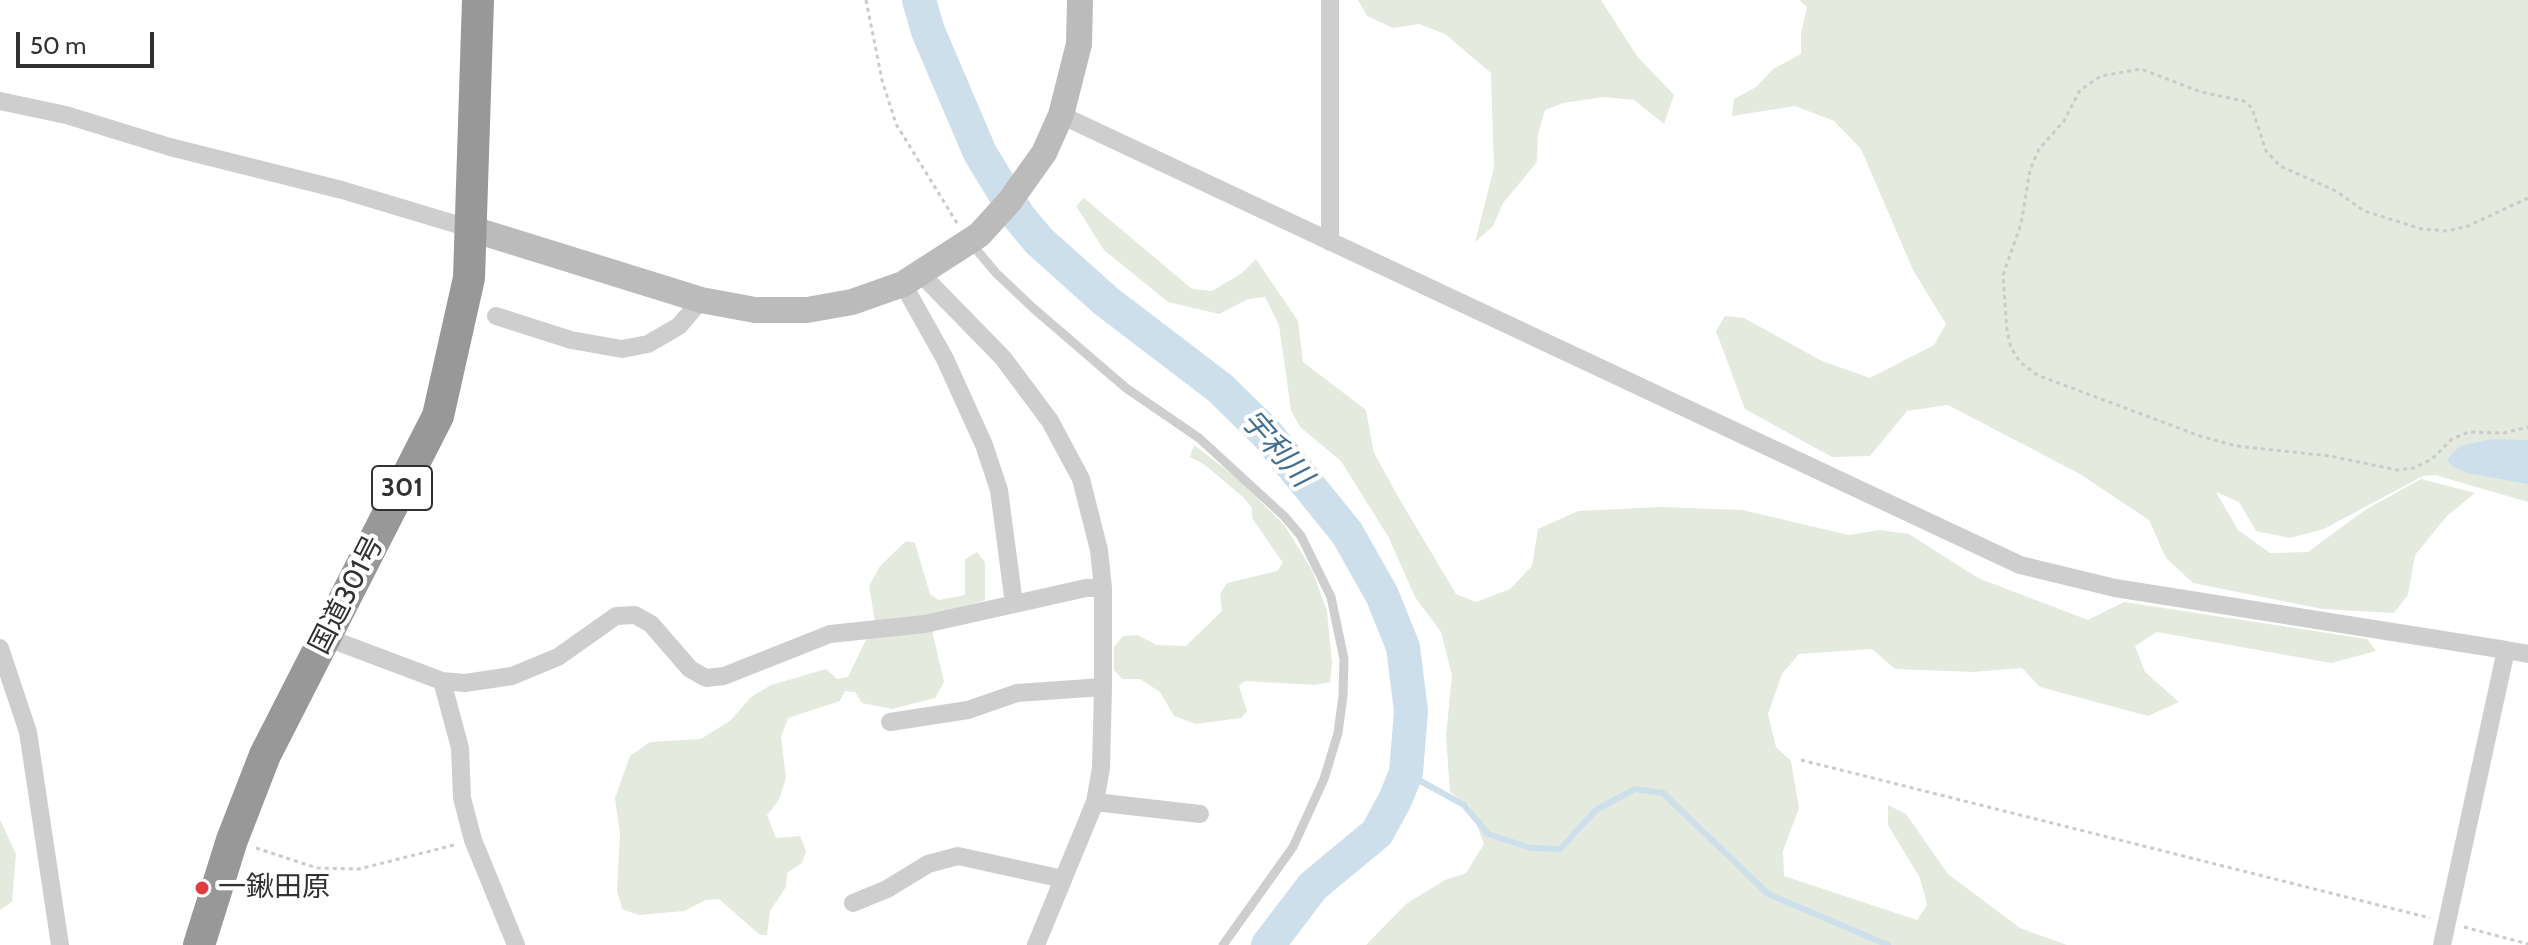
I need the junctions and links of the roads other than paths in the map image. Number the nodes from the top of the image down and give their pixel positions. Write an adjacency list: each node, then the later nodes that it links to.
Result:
1 (478, 0): 6 (highway, 国道301号 / 301)
2 (1080, 0): 5 (street)
3 (1330, 0): 8 (street)
4 (0, 101): 6 (street)
5 (1061, 115): 7 (street); 8 (street)
6 (472, 229): 10 (street); 14 (highway, 国道301号 / 301)
7 (975, 238): 9 (street); 29 (lane)
8 (1330, 242): 16 (street)
9 (912, 279): 10 (street); 12 (street); 13 (street)
10 (701, 300): 11 (street)
11 (496, 316)
12 (1103, 588): 13 (street); 19 (street)
13 (1014, 604): 18 (street)
14 (325, 637): 18 (street); 26 (highway, 国道301号 / 301)
15 (0, 648): 25 (street)
16 (2506, 650): 17 (street); 30 (street)
17 (2528, 654)
18 (442, 681): 27 (street)
19 (1103, 687): 20 (street); 21 (street)
20 (890, 722)
21 (1095, 802): 22 (street); 23 (street)
22 (1200, 814)
23 (1063, 879): 24 (street); 28 (street)
24 (853, 903)
25 (60, 945)
26 (199, 945)
27 (516, 945)
28 (1036, 945)
29 (1223, 945)
30 (2442, 945)

